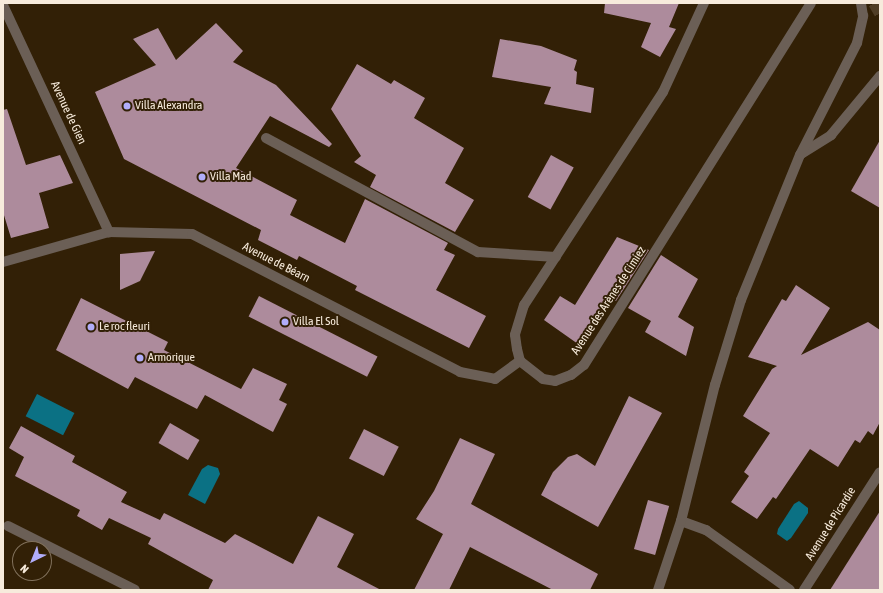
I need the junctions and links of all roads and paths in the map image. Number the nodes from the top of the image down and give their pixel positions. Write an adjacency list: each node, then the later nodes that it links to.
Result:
1 (704, 3): 9 (street)
2 (811, 3): 11 (street, Avenue des Arènes de Cimiez)
3 (861, 3): 7 (street)
4 (3, 5): 8 (street, Avenue de Gien)
5 (880, 76): 7 (street)
6 (266, 138): 9 (street)
7 (800, 155): 13 (street)
8 (109, 232): 10 (street, Avenue de Béarn); 11 (street, Avenue de Béarn)
9 (556, 257): 11 (street)
10 (3, 262)
11 (520, 361)
12 (880, 472): 18 (street, Avenue de Picardie)
13 (681, 521): 16 (street); 17 (street)
14 (8, 526): 15 (street)
15 (135, 590)
16 (658, 590)
17 (790, 590)
18 (804, 590)

